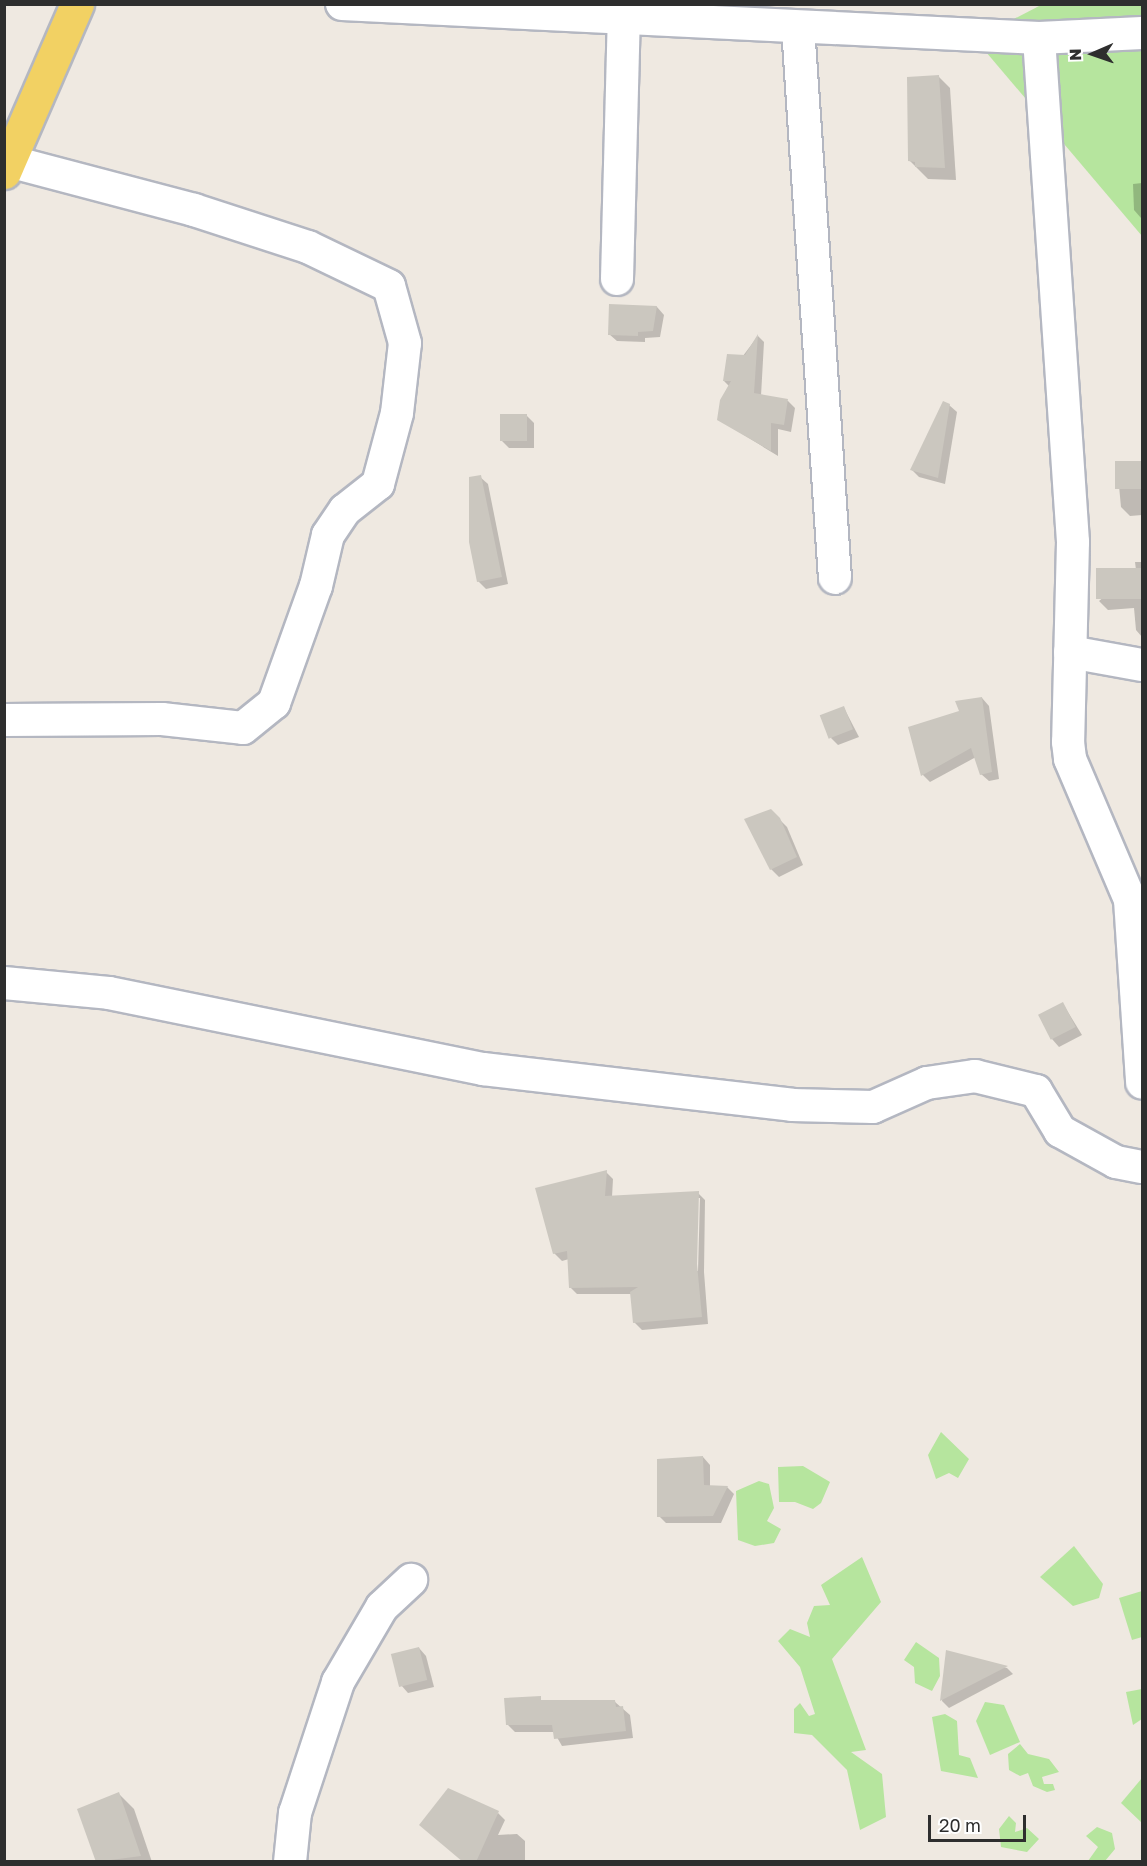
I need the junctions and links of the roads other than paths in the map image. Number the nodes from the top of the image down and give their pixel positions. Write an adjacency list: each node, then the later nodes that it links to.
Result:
1 (76, 4): 8 (main road)
2 (342, 4): 4 (street)
3 (709, 14): 4 (street); 5 (street)
4 (624, 20): 9 (street)
5 (798, 27): 7 (street); 10 (street)
6 (1143, 33): 7 (street)
7 (1039, 38): 11 (street)
8 (7, 167): 13 (street)
9 (617, 279)
10 (835, 578)
11 (1070, 652): 12 (street); 15 (street)
12 (1143, 665)
13 (4, 720)
14 (4, 983): 16 (street)
15 (1143, 1083)
16 (1143, 1167)
17 (411, 1580): 18 (street)
18 (290, 1862)

